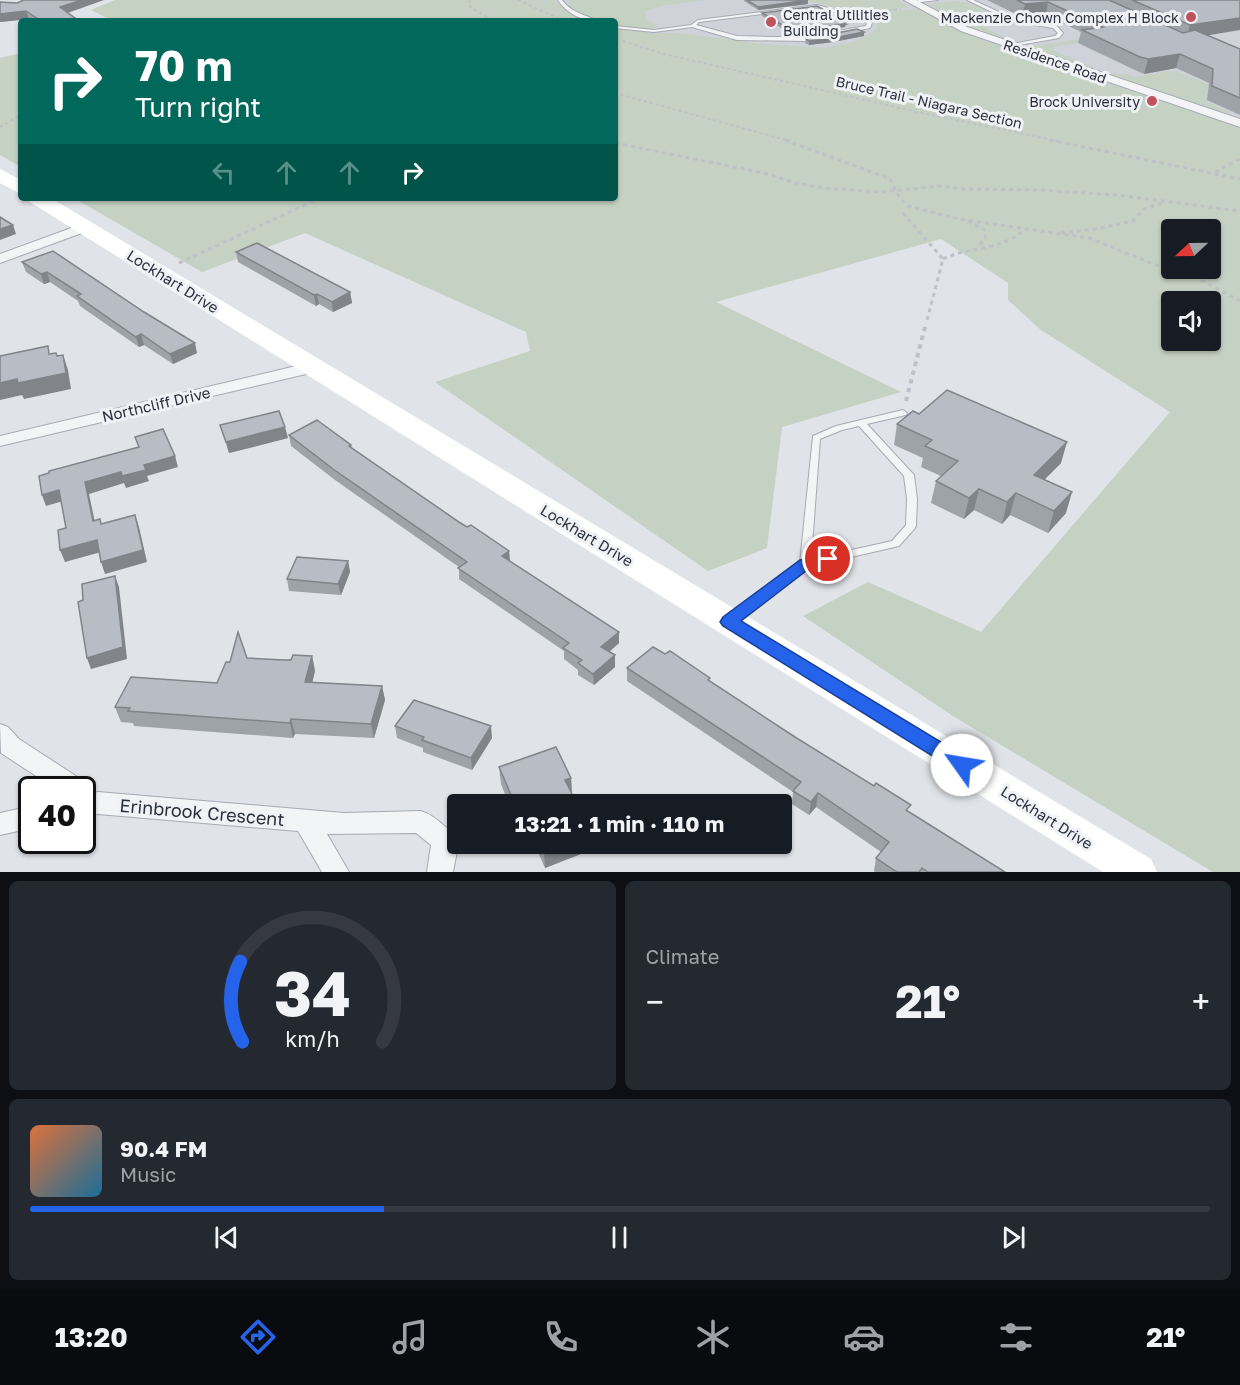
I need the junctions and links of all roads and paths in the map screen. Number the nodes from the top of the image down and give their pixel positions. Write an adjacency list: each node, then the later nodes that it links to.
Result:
1 (470, 0): 8 (path)
2 (518, 0): 9 (path)
3 (560, 0): 10 (lane)
4 (936, 0): 6 (lane)
5 (969, 0): 15 (lane)
6 (910, 1): 15 (street, Residence Road)
7 (864, 14): 11 (path, bridge)
8 (488, 18)
9 (557, 18)
10 (587, 18)
11 (832, 18)
12 (692, 26): 12 (lane); 13 (lane)
13 (618, 27)
14 (618, 40): 22 (path, Bruce Trail - Niagara Section)
15 (1010, 46): 18 (street, Residence Road)
16 (618, 94): 26 (path)
17 (18, 117): 19 (path)
18 (1240, 123)
19 (0, 127)
20 (618, 144): 26 (path)
21 (1240, 159): 22 (path)
22 (1215, 173): 24 (path, Bruce Trail - Niagara Section)
23 (0, 176): 25 (street)
24 (1240, 179)
25 (18, 186)
26 (898, 191): 29 (path); 32 (path)
27 (42, 201): 33 (street, Lockhart Drive)
28 (314, 201): 40 (path)
29 (1165, 202): 30 (path); 35 (path)
30 (1240, 211)
31 (903, 213): 38 (path)
32 (966, 220): 34 (path); 36 (path)
33 (85, 227): 37 (street); 40 (street, Lockhart Drive)
34 (1025, 229): 35 (path); 36 (path)
35 (1054, 234): 39 (path)
36 (978, 247): 38 (path)
37 (0, 259)
38 (942, 259): 44 (path)
39 (1161, 266)
40 (159, 273): 43 (street, Lockhart Drive)
41 (1200, 279): 42 (path)
42 (1240, 301)
43 (313, 367): 46 (street, Northcliff Drive); 48 (street, Lockhart Drive)
44 (903, 413): 45 (lane)
45 (861, 423): 47 (lane); 47 (lane)
46 (0, 441)
47 (805, 564): 48 (lane)
48 (729, 622): 57 (street, Lockhart Drive)
49 (0, 734): 50 (street)
50 (56, 776)
51 (96, 802): 53 (street, Erinbrook Crescent)
52 (18, 820): 54 (street)
53 (306, 821): 55 (street, Erinbrook Crescent); 56 (street, Erinbrook Crescent)
54 (0, 824)
55 (336, 872)
56 (440, 872)
57 (1137, 872)

